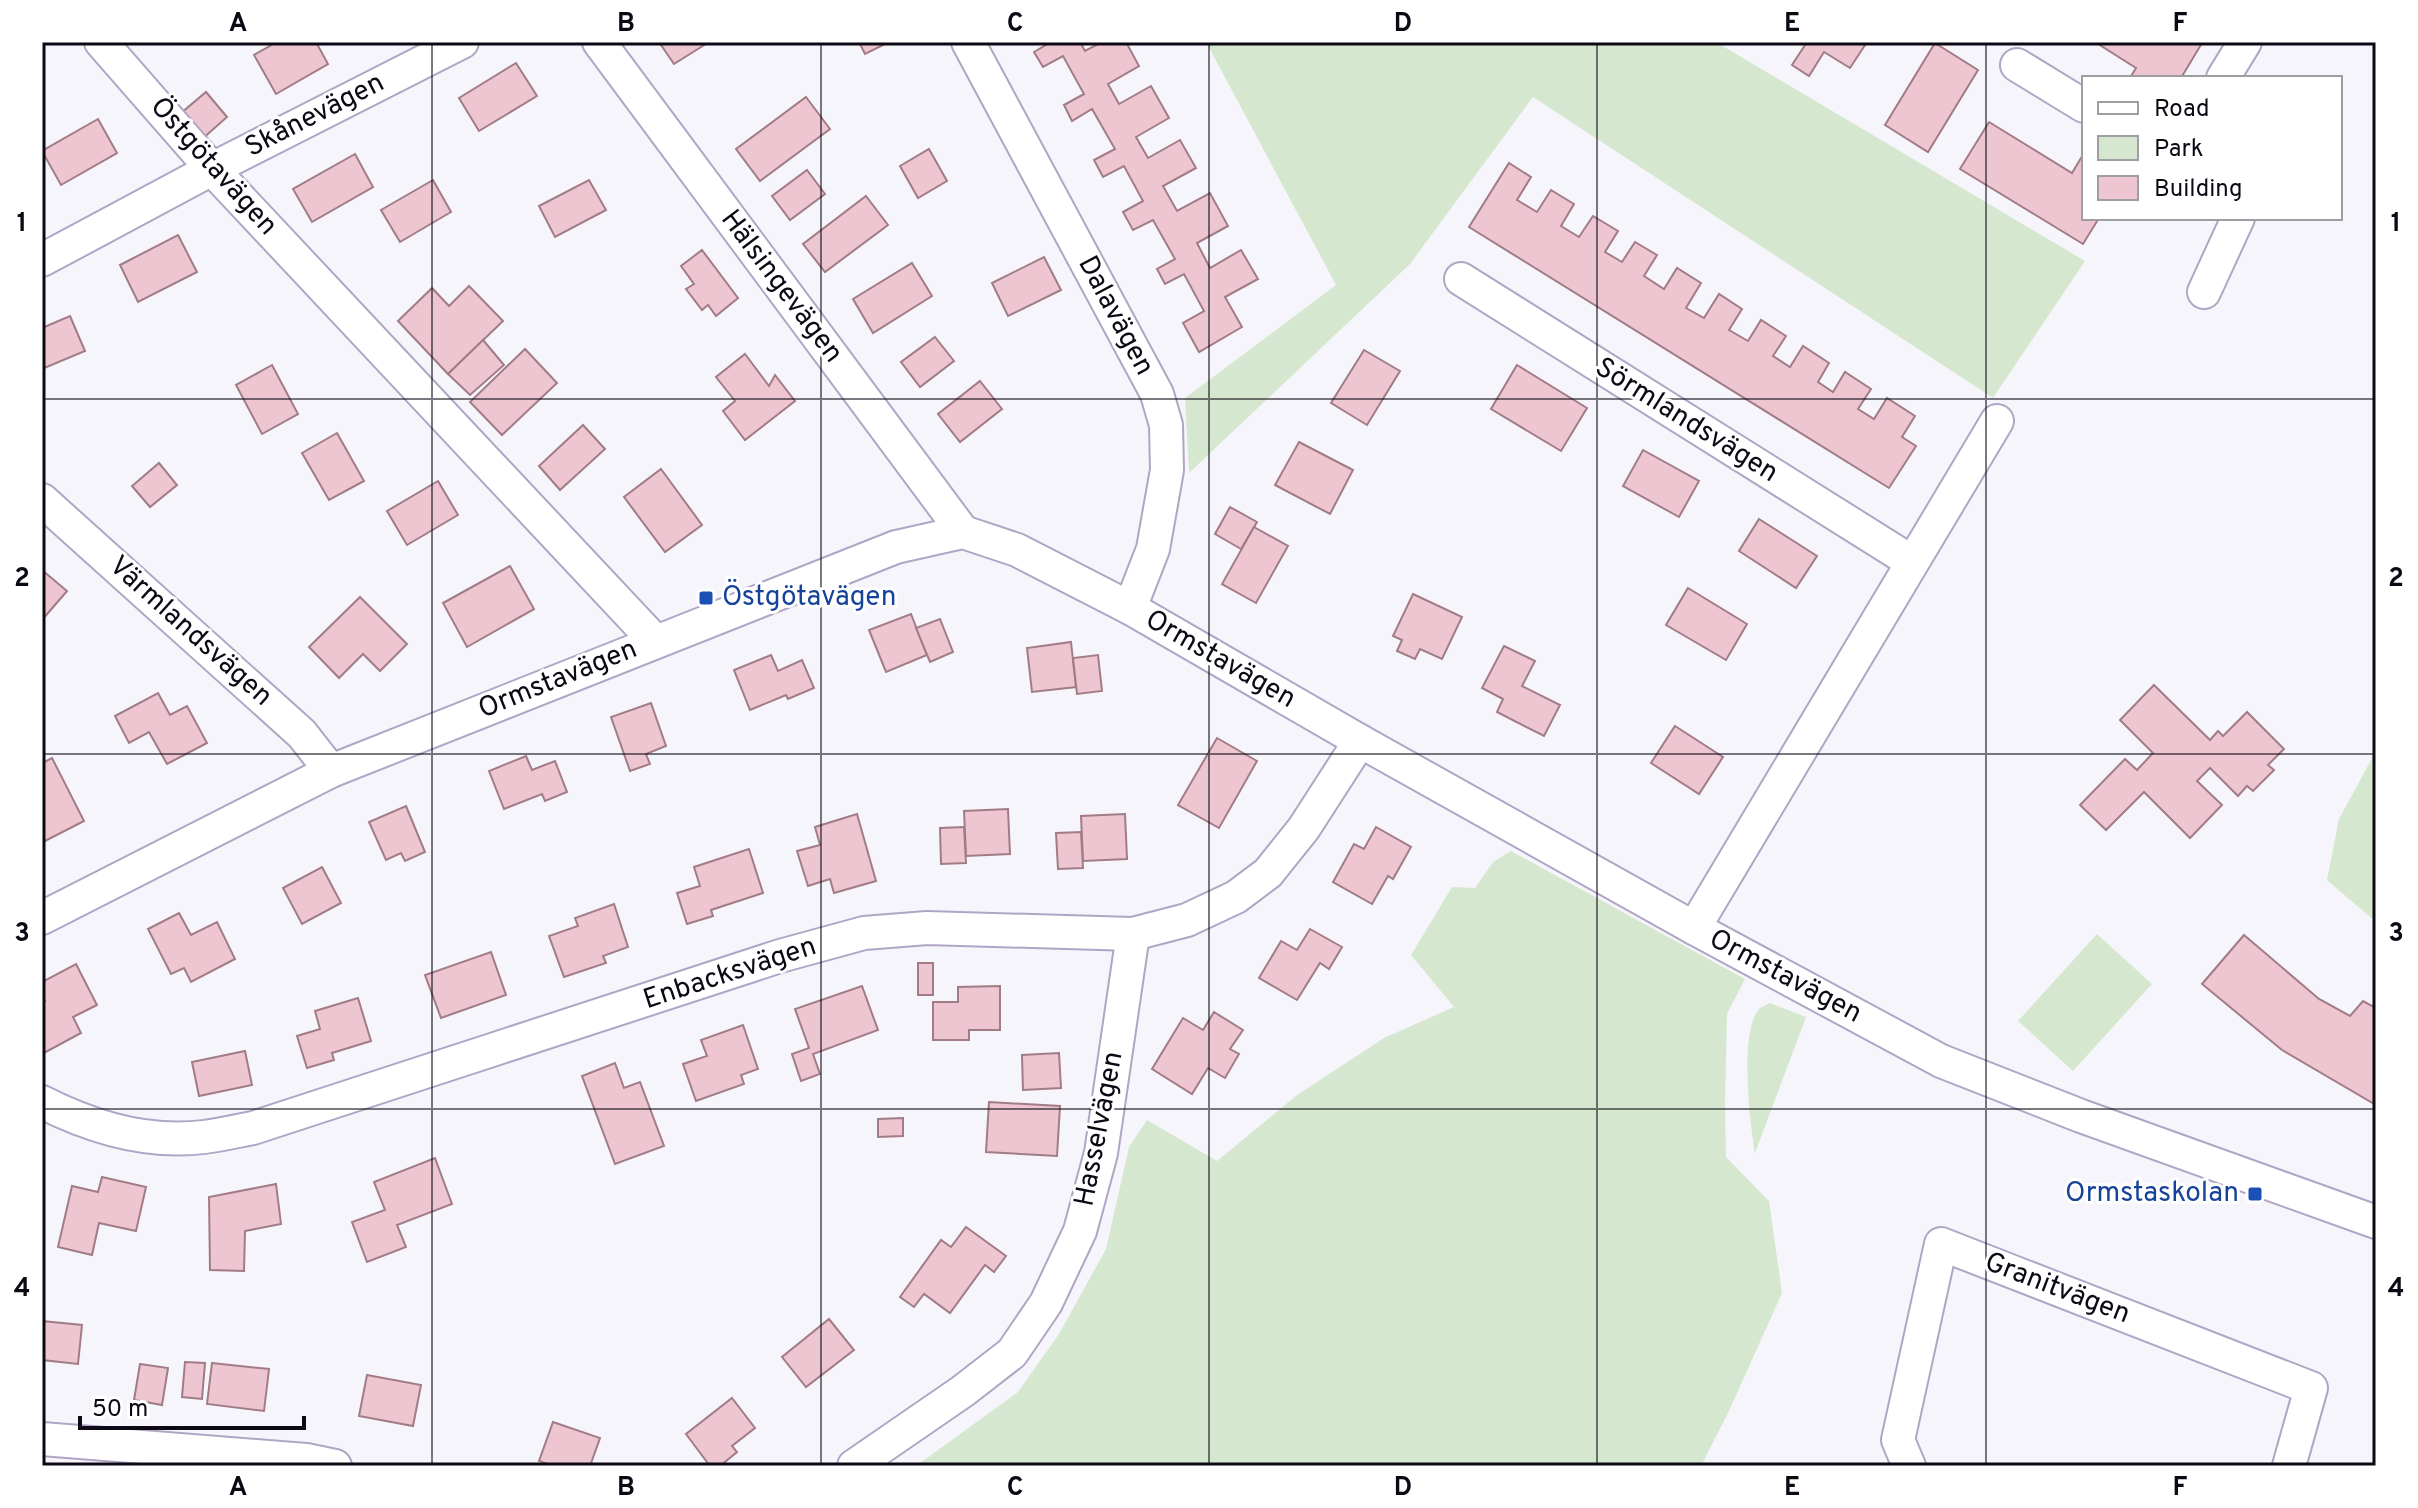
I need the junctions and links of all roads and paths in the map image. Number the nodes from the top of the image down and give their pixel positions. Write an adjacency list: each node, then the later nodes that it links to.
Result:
1 (101, 42): 9 (street, Östgötavägen)
2 (462, 42): 9 (street, Skånevägen)
3 (599, 42): 16 (street, Hälsingevägen)
4 (968, 42): 18 (street, Dalavägen)
5 (2245, 42): 7 (street)
6 (2017, 65): 8 (street)
7 (2224, 76)
8 (2082, 105)
9 (212, 169): 11 (street, Skånevägen); 19 (street, Östgötavägen)
10 (2237, 220): 13 (street)
11 (42, 260)
12 (1461, 279): 17 (street, Sörmlandsvägen)
13 (2204, 292)
14 (1997, 421): 17 (street)
15 (42, 500): 21 (street, Värmlandsvägen)
16 (963, 532): 18 (street, Ormstavägen); 19 (street, Ormstavägen)
17 (1912, 562): 23 (street)
18 (1130, 608): 20 (street, Ormstavägen)
19 (655, 641): 21 (street, Ormstavägen)
20 (1360, 741): 23 (street, Ormstavägen); 24 (street, Enbacksvägen)
21 (331, 771): 22 (street, Ormstavägen)
22 (42, 918)
23 (1694, 928): 26 (street, Ormstavägen)
24 (1133, 934): 25 (street, Enbacksvägen); 29 (street, Hasselvägen)
25 (42, 1102)
26 (2376, 1222)
27 (42, 1439): 28 (street)
28 (335, 1466)
29 (854, 1466)
30 (1909, 1466): 31 (street, Granitvägen)
31 (2289, 1466)

